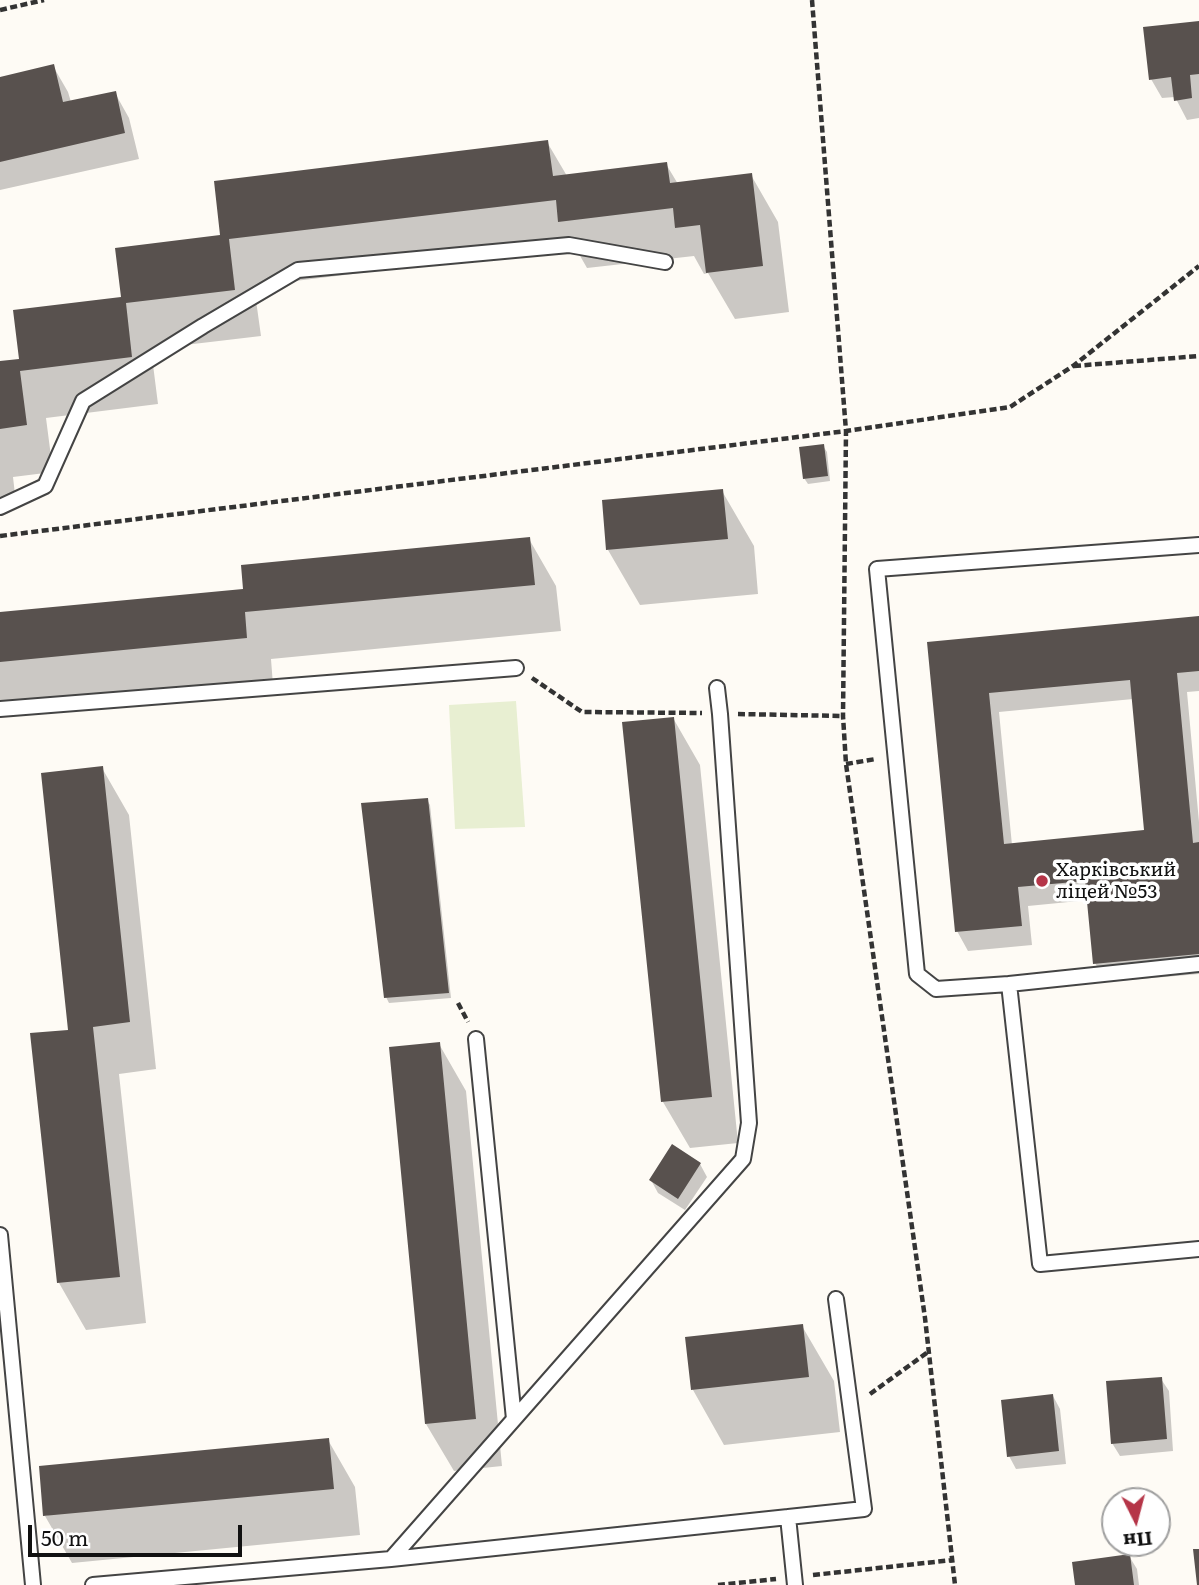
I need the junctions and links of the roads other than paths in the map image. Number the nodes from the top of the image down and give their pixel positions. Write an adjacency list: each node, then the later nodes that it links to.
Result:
1 (665, 262): 2 (lane)
2 (0, 507)
3 (1199, 545): 8 (lane)
4 (516, 667): 6 (lane)
5 (717, 688): 13 (lane)
6 (0, 709)
7 (1199, 964): 8 (lane)
8 (1009, 984): 11 (lane)
9 (477, 1038): 13 (lane)
10 (0, 1235): 17 (lane)
11 (1199, 1249)
12 (836, 1299): 14 (lane)
13 (514, 1419): 15 (lane)
14 (788, 1517): 15 (lane); 16 (lane)
15 (391, 1559): 18 (lane)
16 (794, 1581)
17 (33, 1585)
18 (93, 1585)

